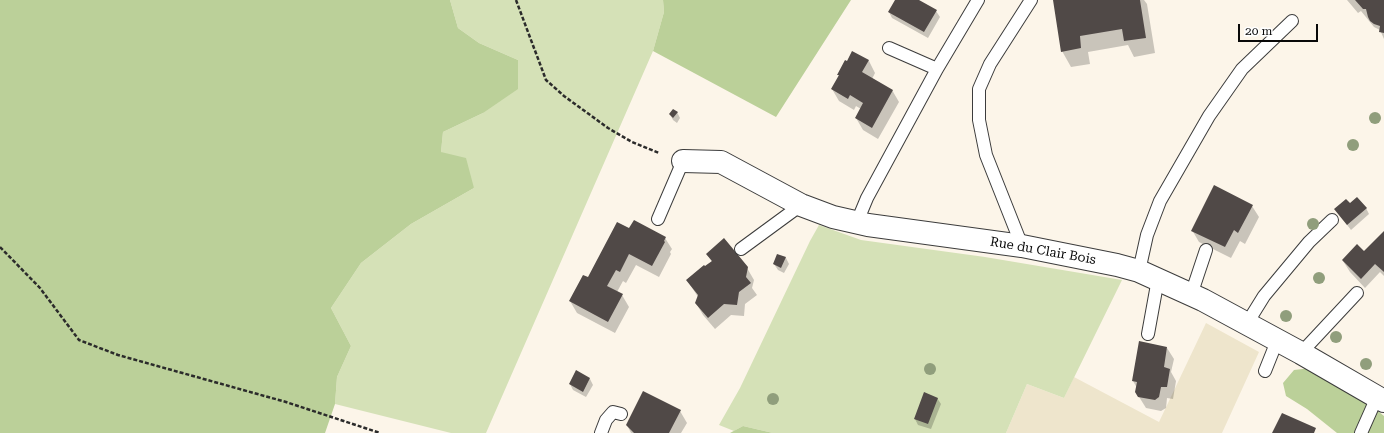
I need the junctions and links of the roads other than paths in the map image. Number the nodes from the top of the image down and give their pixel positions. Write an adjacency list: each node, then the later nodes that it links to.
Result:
1 (978, 0): 5 (lane)
2 (1031, 0): 11 (lane)
3 (1292, 21): 14 (lane)
4 (889, 48): 5 (lane)
5 (937, 69): 10 (lane)
6 (682, 161): 7 (street, Rue du Clair Bois); 8 (lane)
7 (802, 205): 10 (street, Rue du Clair Bois); 12 (lane)
8 (658, 219)
9 (1332, 220): 17 (lane)
10 (857, 222): 11 (street, Rue du Clair Bois)
11 (1022, 246): 14 (street, Rue du Clair Bois)
12 (742, 249)
13 (1206, 250): 16 (lane)
14 (1148, 275): 16 (street, Rue du Clair Bois); 18 (lane)
15 (1357, 293): 20 (lane)
16 (1191, 295): 17 (street, Rue du Clair Bois)
17 (1246, 325): 19 (street, Rue du Clair Bois)
18 (1148, 334)
19 (1277, 341): 20 (street, Rue du Clair Bois); 21 (lane)
20 (1300, 353): 22 (street, Rue du Clair Bois)
21 (1265, 371)
22 (1380, 399): 25 (lane)
23 (622, 414): 24 (lane)
24 (601, 433)
25 (1361, 433)

